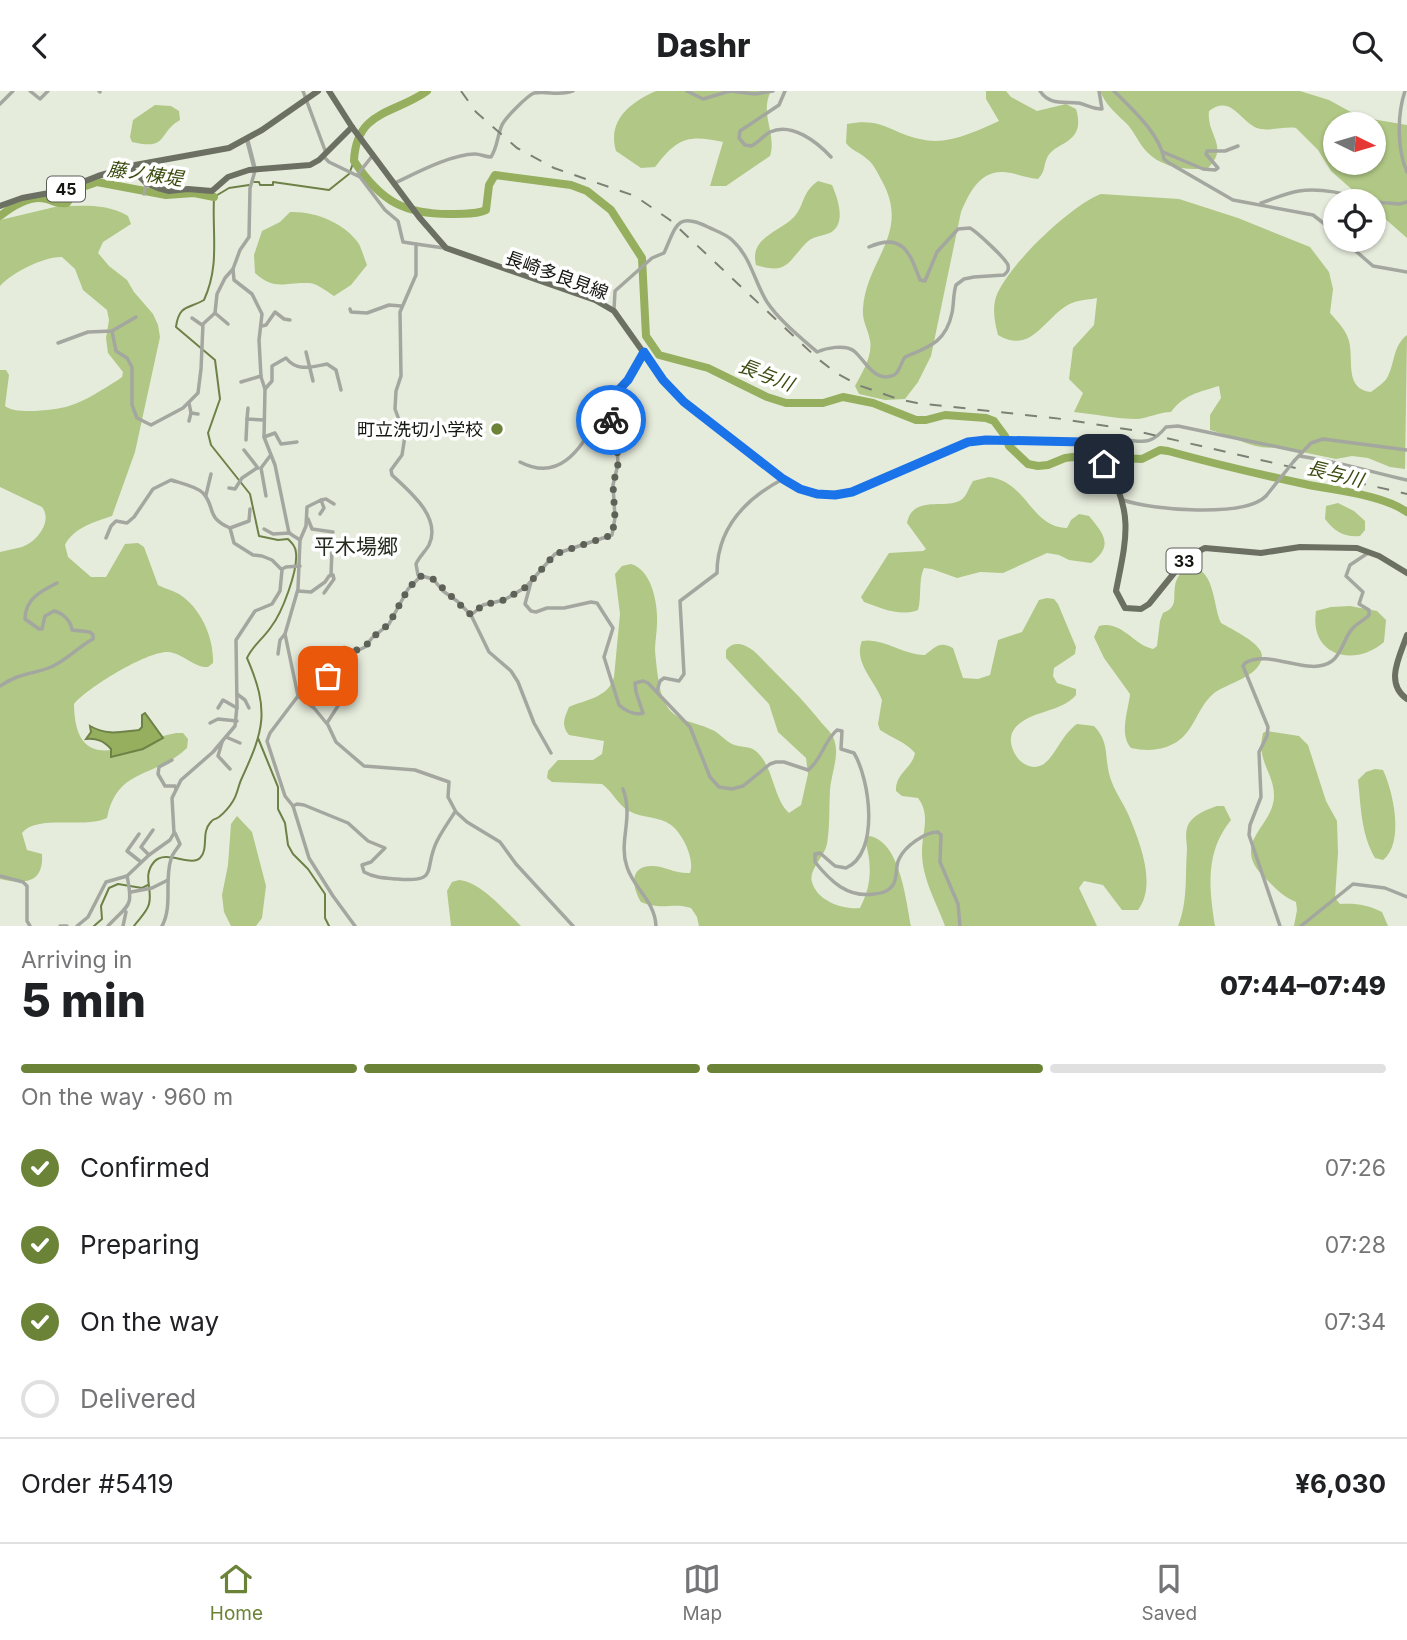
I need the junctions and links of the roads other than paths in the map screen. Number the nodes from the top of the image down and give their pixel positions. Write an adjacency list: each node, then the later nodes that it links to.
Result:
1 (12, 91): 16 (street)
2 (30, 91): 3 (street)
3 (48, 91)
4 (303, 91): 15 (street)
5 (318, 91): 15 (main road, 45)
6 (329, 91): 17 (main road)
7 (573, 91): 29 (street)
8 (687, 91): 9 (street)
9 (773, 91)
10 (785, 91): 23 (street)
11 (1040, 91): 12 (street)
12 (1099, 91)
13 (1114, 91): 20 (street)
14 (1405, 91): 26 (street)
15 (306, 99): 18 (main road, 45); 21 (street)
16 (0, 104)
17 (353, 129): 21 (main road); 22 (main road)
18 (247, 139): 24 (main road, 45); 25 (street)
19 (1238, 146): 20 (street)
20 (1163, 152): 34 (street)
21 (324, 154): 25 (main road); 27 (street)
22 (373, 155): 27 (street); 29 (main road)
23 (831, 157)
24 (129, 166): 28 (main road); 35 (main road, 45)
25 (255, 171): 28 (main road); 41 (street)
26 (1407, 172)
27 (356, 173): 37 (street)
28 (146, 183): 31 (street)
29 (394, 183): 39 (main road)
30 (1323, 191): 34 (street)
31 (144, 194)
32 (1407, 202): 33 (street)
33 (1386, 203)
34 (1259, 204): 36 (street)
35 (0, 206)
36 (1323, 223)
37 (416, 244): 39 (street); 43 (street)
38 (869, 247): 45 (street)
39 (446, 249): 45 (main road, 長崎多良見線)
40 (1356, 252): 42 (street)
41 (233, 269): 46 (street); 52 (street)
42 (1407, 272)
43 (401, 306): 44 (street); 105 (street)
44 (350, 309)
45 (614, 311): 56 (main road, 長崎多良見線)
46 (215, 313): 50 (street); 51 (street)
47 (136, 317): 53 (street)
48 (192, 318): 51 (street)
49 (290, 320): 52 (street)
50 (228, 324)
51 (202, 325): 64 (street)
52 (262, 326): 58 (street)
53 (112, 331): 54 (street); 64 (street)
54 (58, 343)
55 (306, 352): 57 (street)
56 (644, 352): 63 (street); 82 (main road, 長崎多良見線)
57 (309, 367): 59 (street); 61 (street); 62 (street)
58 (261, 376): 60 (street); 61 (street)
59 (313, 380)
60 (241, 382)
61 (265, 389): 69 (street)
62 (341, 390)
63 (611, 398): 79 (street); 106 (street)
64 (189, 403): 66 (street)
65 (248, 408): 68 (street)
66 (191, 414): 67 (street); 70 (street)
67 (198, 414)
68 (247, 419): 69 (street); 72 (street)
69 (264, 420): 71 (street)
70 (189, 421)
71 (264, 437): 73 (street); 78 (street)
72 (246, 440)
73 (297, 442)
74 (244, 450): 80 (street)
75 (1407, 450): 77 (street)
76 (1096, 451): 77 (street); 82 (main road, 長崎多良見線); 88 (main road, 33)
77 (1301, 454): 83 (street); 88 (street, bridge)
78 (270, 456): 80 (street); 96 (street)
79 (520, 462)
80 (259, 468): 84 (street); 85 (street)
81 (211, 474): 86 (street)
82 (783, 479): 115 (street)
83 (1407, 480)
84 (229, 488)
85 (266, 496)
86 (206, 497): 93 (street); 97 (street)
87 (321, 500): 89 (street); 91 (street); 92 (street)
88 (1123, 500): 100 (main road, 33)
89 (334, 504)
90 (250, 509): 93 (street)
91 (320, 514)
92 (306, 517): 95 (street); 98 (street)
93 (230, 528): 102 (street)
94 (264, 529): 96 (street)
95 (333, 532)
96 (290, 533): 98 (street)
97 (106, 538)
98 (300, 540): 101 (street)
99 (332, 549): 104 (street)
100 (1370, 552): 103 (main road, 33); 156 (street)
101 (297, 566): 102 (street); 108 (street)
102 (282, 570): 116 (street)
103 (1407, 573)
104 (331, 575): 108 (street); 109 (street)
105 (420, 576): 110 (street); 124 (street)
106 (531, 582): 110 (street); 115 (street)
107 (57, 583): 114 (street)
108 (298, 591): 111 (street)
109 (324, 593)
110 (471, 615): 127 (street)
111 (285, 634): 113 (street); 117 (street)
112 (1407, 635): 118 (main road)
113 (278, 654)
114 (0, 686)
115 (657, 691): 155 (street)
116 (237, 694): 120 (street); 121 (street)
117 (298, 696): 124 (street); 132 (street)
118 (1407, 699)
119 (218, 708): 120 (street)
120 (237, 708): 122 (street)
121 (249, 708)
122 (237, 721): 123 (street); 125 (street)
123 (210, 723)
124 (327, 723): 133 (street)
125 (224, 738): 126 (street); 129 (street); 130 (street)
126 (240, 743)
127 (551, 753)
128 (172, 760): 130 (street)
129 (230, 769)
130 (176, 789): 135 (street)
131 (623, 789): 154 (street)
132 (293, 806): 133 (street); 152 (street)
133 (456, 812): 153 (street)
134 (153, 830): 137 (street)
135 (174, 833): 137 (street); 141 (street)
136 (139, 834): 138 (street)
137 (149, 855): 138 (street)
138 (141, 862): 140 (street)
139 (0, 876): 145 (street)
140 (127, 876): 142 (street); 148 (street)
141 (168, 880): 142 (street); 151 (street)
142 (131, 892): 144 (street)
143 (1407, 897): 157 (street)
144 (127, 910): 149 (street); 150 (street)
145 (30, 926)
146 (60, 926): 147 (street)
147 (67, 926)
148 (77, 926)
149 (108, 926)
150 (123, 926)
151 (162, 926)
152 (355, 926)
153 (573, 926)
154 (656, 926)
155 (960, 926)
156 (1280, 926)
157 (1301, 926)

